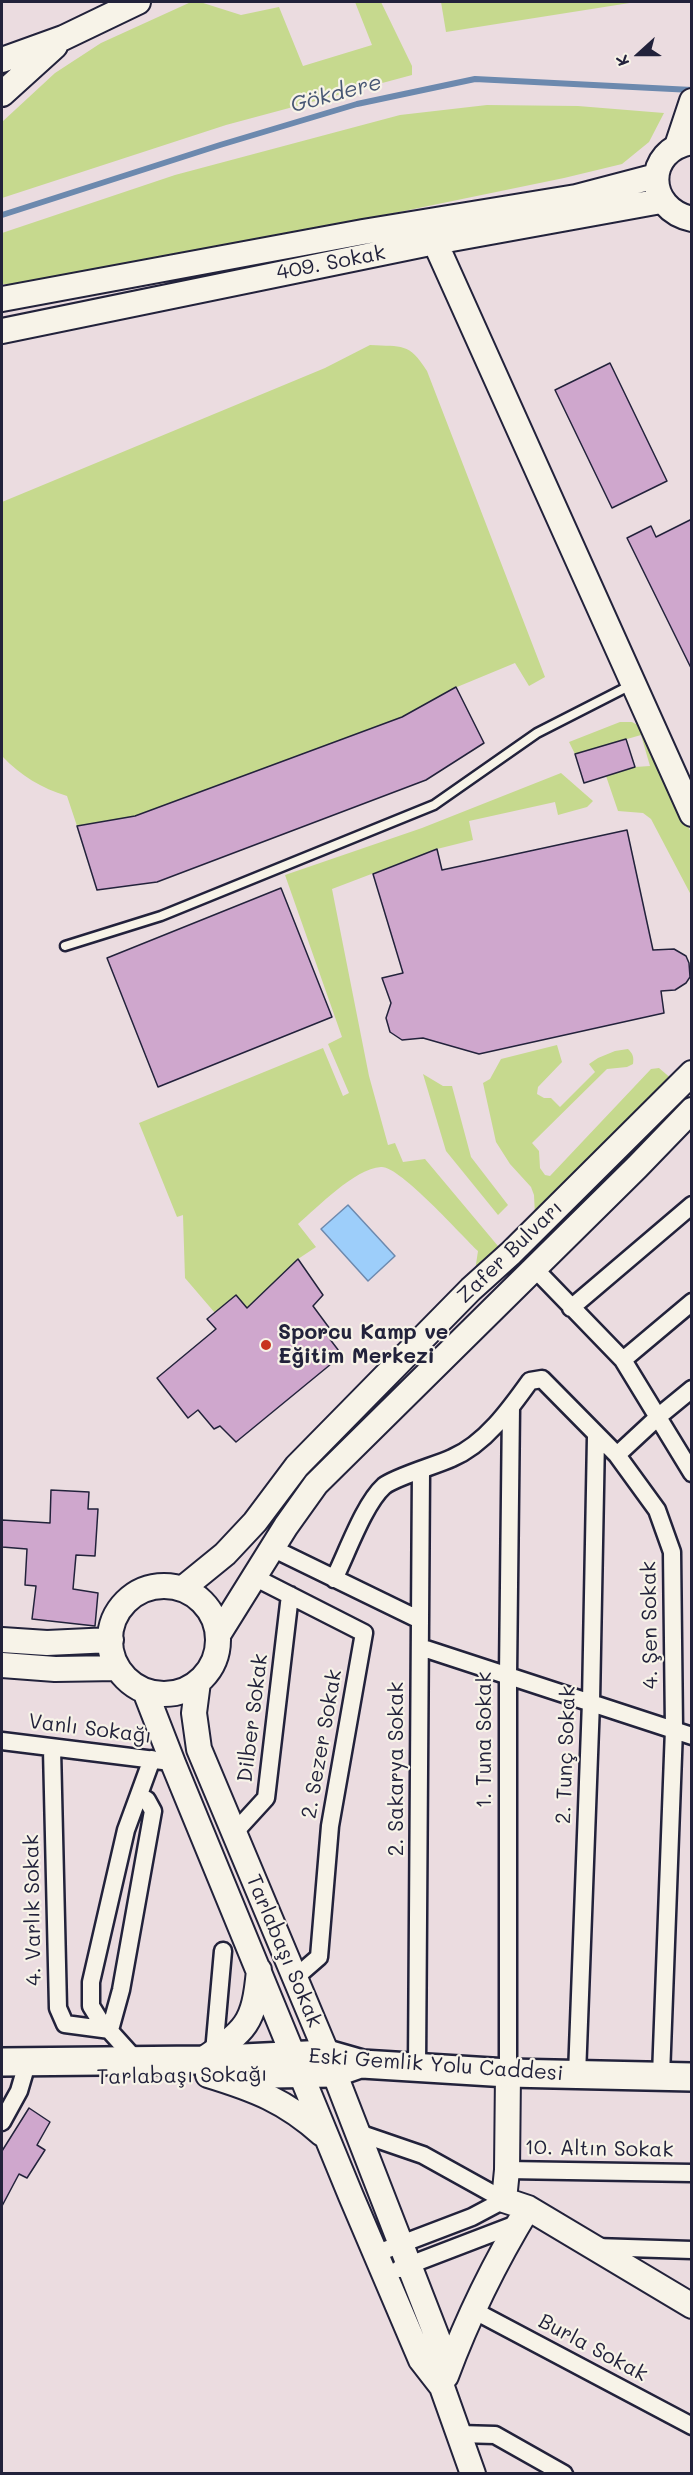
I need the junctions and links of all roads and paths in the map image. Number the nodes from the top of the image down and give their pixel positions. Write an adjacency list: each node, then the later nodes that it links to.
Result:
1 (138, 2): 2 (main road)
2 (63, 38): 3 (main road); 4 (main road)
3 (2, 58)
4 (2, 94)
5 (692, 101): 6 (main road)
6 (684, 140): 7 (main road)
7 (656, 176): 8 (main road); 10 (main road, 409. Sokak)
8 (661, 201): 9 (main road); 10 (main road, 409. Sokak)
9 (692, 219)
10 (430, 231): 11 (main road, 409. Sokak); 12 (main road, 409. Sokak); 13 (main road)
11 (2, 299)
12 (2, 331)
13 (633, 684): 14 (main road); 15 (lane)
14 (692, 814)
15 (65, 946)
16 (692, 1073): 33 (main road, Zafer Bulvarı)
17 (692, 1110): 19 (main road, Zafer Bulvarı)
18 (692, 1205): 21 (street)
19 (534, 1268): 21 (street); 30 (main road, Zafer Bulvarı)
20 (692, 1302): 22 (street)
21 (571, 1308): 22 (street)
22 (623, 1360): 25 (street)
23 (692, 1389): 25 (street)
24 (511, 1407): 26 (street, 4. Şen Sokak); 29 (street, 4. Şen Sokak); 42 (street, 1. Tuna Sokak)
25 (658, 1416): 27 (street); 28 (street)
26 (596, 1437): 27 (street, 4. Şen Sokak); 45 (street, 2. Tunç Sokak)
27 (617, 1455): 46 (street, 4. Şen Sokak)
28 (690, 1466)
29 (422, 1471): 32 (street, 4. Şen Sokak); 35 (street, 2. Sakarya Sokak)
30 (272, 1548): 31 (main road, Zafer Bulvarı); 32 (street)
31 (254, 1577): 34 (street, 2. Sezer Sokak); 36 (main road, Zafer Bulvarı)
32 (334, 1579): 35 (street)
33 (182, 1589): 36 (main road); 38 (main road)
34 (291, 1596): 52 (street, Dilber Sokak); 55 (street, 2. Sezer Sokak)
35 (420, 1620): 39 (street, 2. Sakarya Sokak)
36 (218, 1635): 43 (main road)
37 (2, 1640): 38 (main road)
38 (111, 1640): 41 (main road)
39 (420, 1647): 42 (street); 61 (street, 2. Sakarya Sokak)
40 (2, 1665): 41 (main road)
41 (118, 1668): 44 (main road)
42 (508, 1675): 45 (street); 63 (street, 1. Tuna Sokak)
43 (198, 1682): 44 (main road); 52 (main road, Tarlabaşı Sokak)
44 (145, 1691): 50 (main road)
45 (591, 1702): 46 (street); 64 (street, 2. Tunç Sokak)
46 (674, 1729): 47 (street); 65 (street, 4. Şen Sokak)
47 (692, 1736)
48 (2, 1740): 49 (street, Vanlı Sokağı)
49 (52, 1749): 50 (street, Vanlı Sokağı); 56 (street, 4. Varlık Sokak)
50 (162, 1761): 51 (street); 54 (main road)
51 (139, 1796): 56 (street); 56 (street)
52 (234, 1833): 55 (main road, Tarlabaşı Sokak)
53 (222, 1951): 58 (street)
54 (259, 1968): 58 (main road); 59 (main road)
55 (296, 1977): 60 (main road, Tarlabaşı Sokak)
56 (110, 2030): 57 (street)
57 (137, 2061): 58 (main road, Eski Gemlik Yolu Caddesi); 62 (main road, Eski Gemlik Yolu Caddesi)
58 (208, 2062): 59 (main road, Eski Gemlik Yolu Caddesi); 62 (main road, Tarlabaşı Sokağı); 69 (main road)
59 (297, 2064): 60 (main road, Eski Gemlik Yolu Caddesi); 69 (main road)
60 (330, 2064): 61 (main road, Eski Gemlik Yolu Caddesi); 68 (main road, Tarlabaşı Sokak)
61 (417, 2066): 63 (main road, Eski Gemlik Yolu Caddesi)
62 (9, 2068): 67 (street)
63 (508, 2073): 64 (main road, Eski Gemlik Yolu Caddesi); 70 (main road)
64 (577, 2075): 65 (main road, Eski Gemlik Yolu Caddesi)
65 (661, 2076): 66 (main road, Eski Gemlik Yolu Caddesi)
66 (692, 2077)
67 (2, 2122)
68 (356, 2132): 72 (street); 76 (main road, Tarlabaşı Sokak)
69 (328, 2139): 77 (main road)
70 (507, 2170): 71 (street, 10. Altın Sokak); 72 (main road)
71 (692, 2173)
72 (504, 2199): 73 (main road); 76 (street)
73 (523, 2216): 74 (main road); 76 (street); 79 (main road)
74 (591, 2246): 75 (street); 78 (main road)
75 (692, 2250)
76 (404, 2255): 77 (street); 77 (street); 80 (main road, Tarlabaşı Sokak)
77 (380, 2265): 80 (main road)
78 (692, 2306)
79 (473, 2310): 80 (main road); 81 (street, Burla Sokak)
80 (442, 2387): 82 (main road)
81 (692, 2426)
82 (459, 2434): 83 (main road); 84 (street)
83 (473, 2474)
84 (564, 2474)

